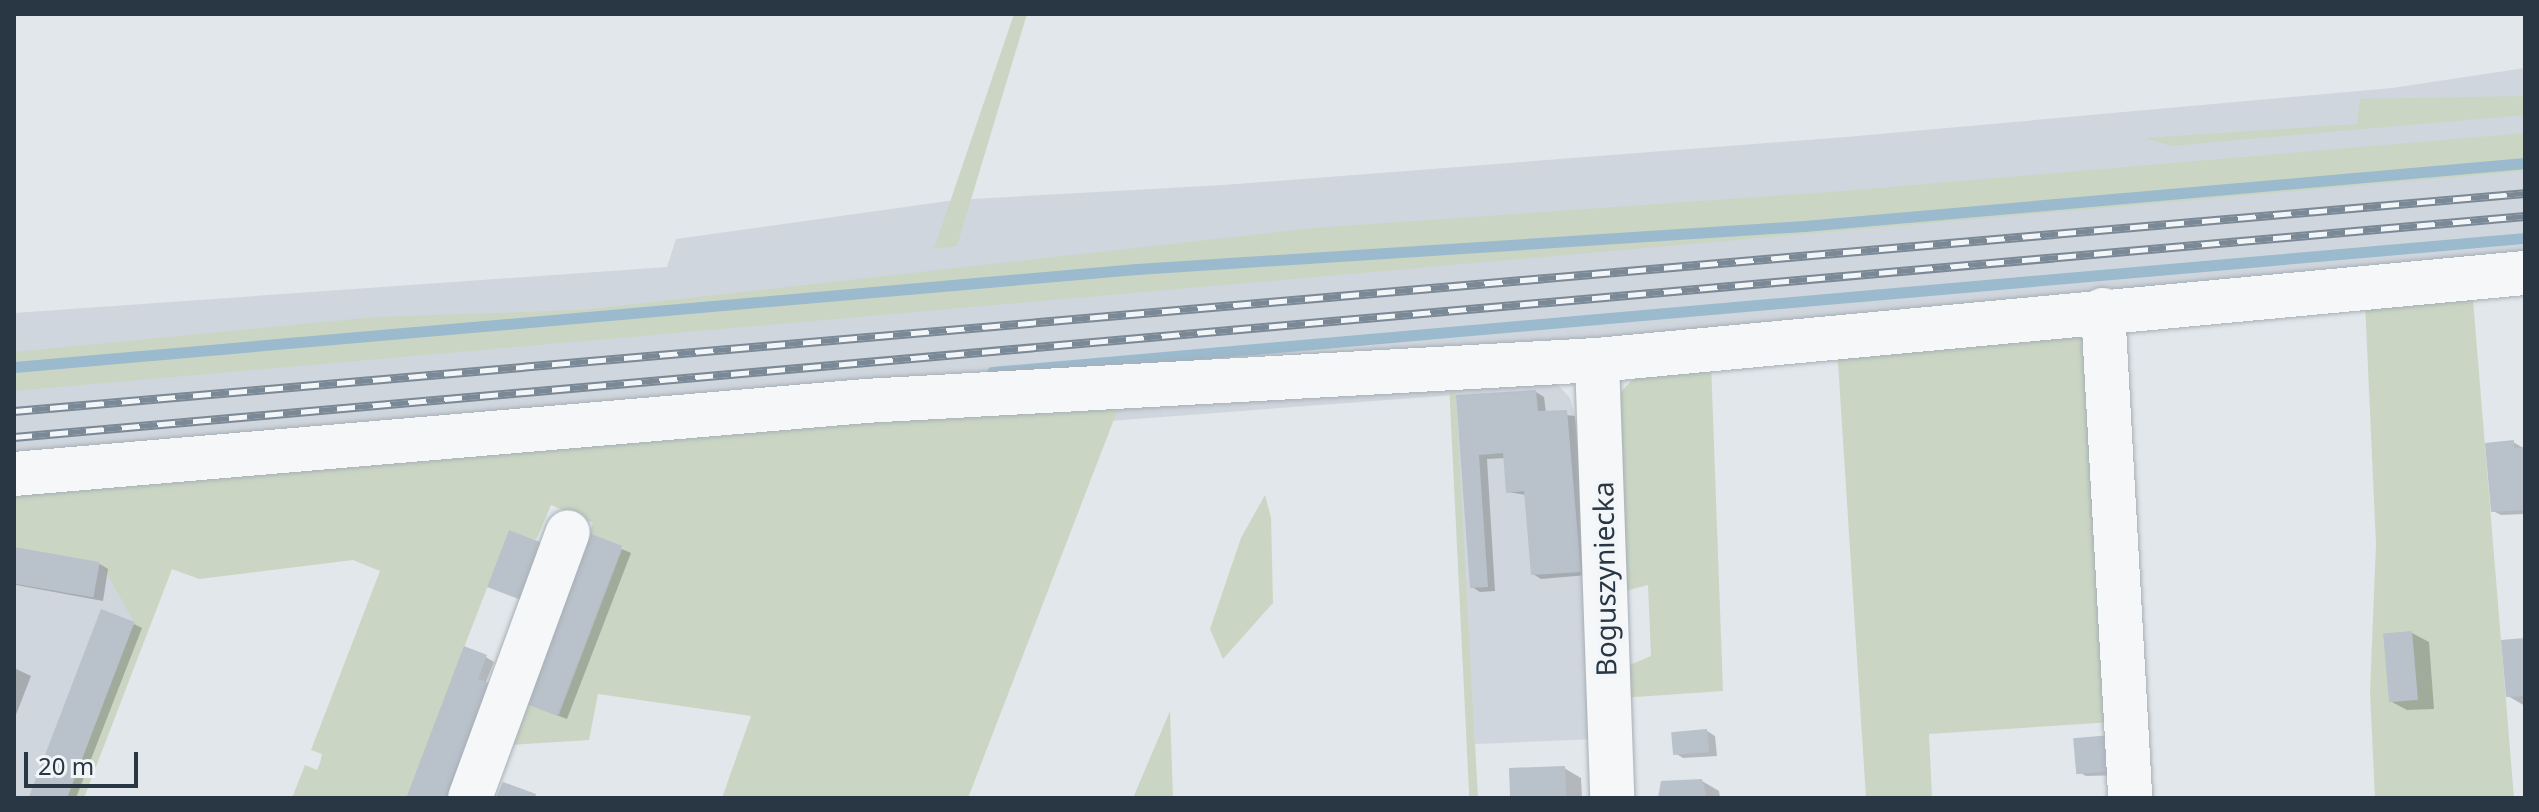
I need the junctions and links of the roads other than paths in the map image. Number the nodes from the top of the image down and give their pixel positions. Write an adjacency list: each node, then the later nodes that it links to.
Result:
1 (2525, 273): 2 (street)
2 (2103, 310): 3 (street); 8 (street)
3 (1597, 360): 4 (street); 7 (street, Boguszyniecka)
4 (14, 474)
5 (568, 532): 6 (street)
6 (470, 798)
7 (1612, 798)
8 (2130, 798)

